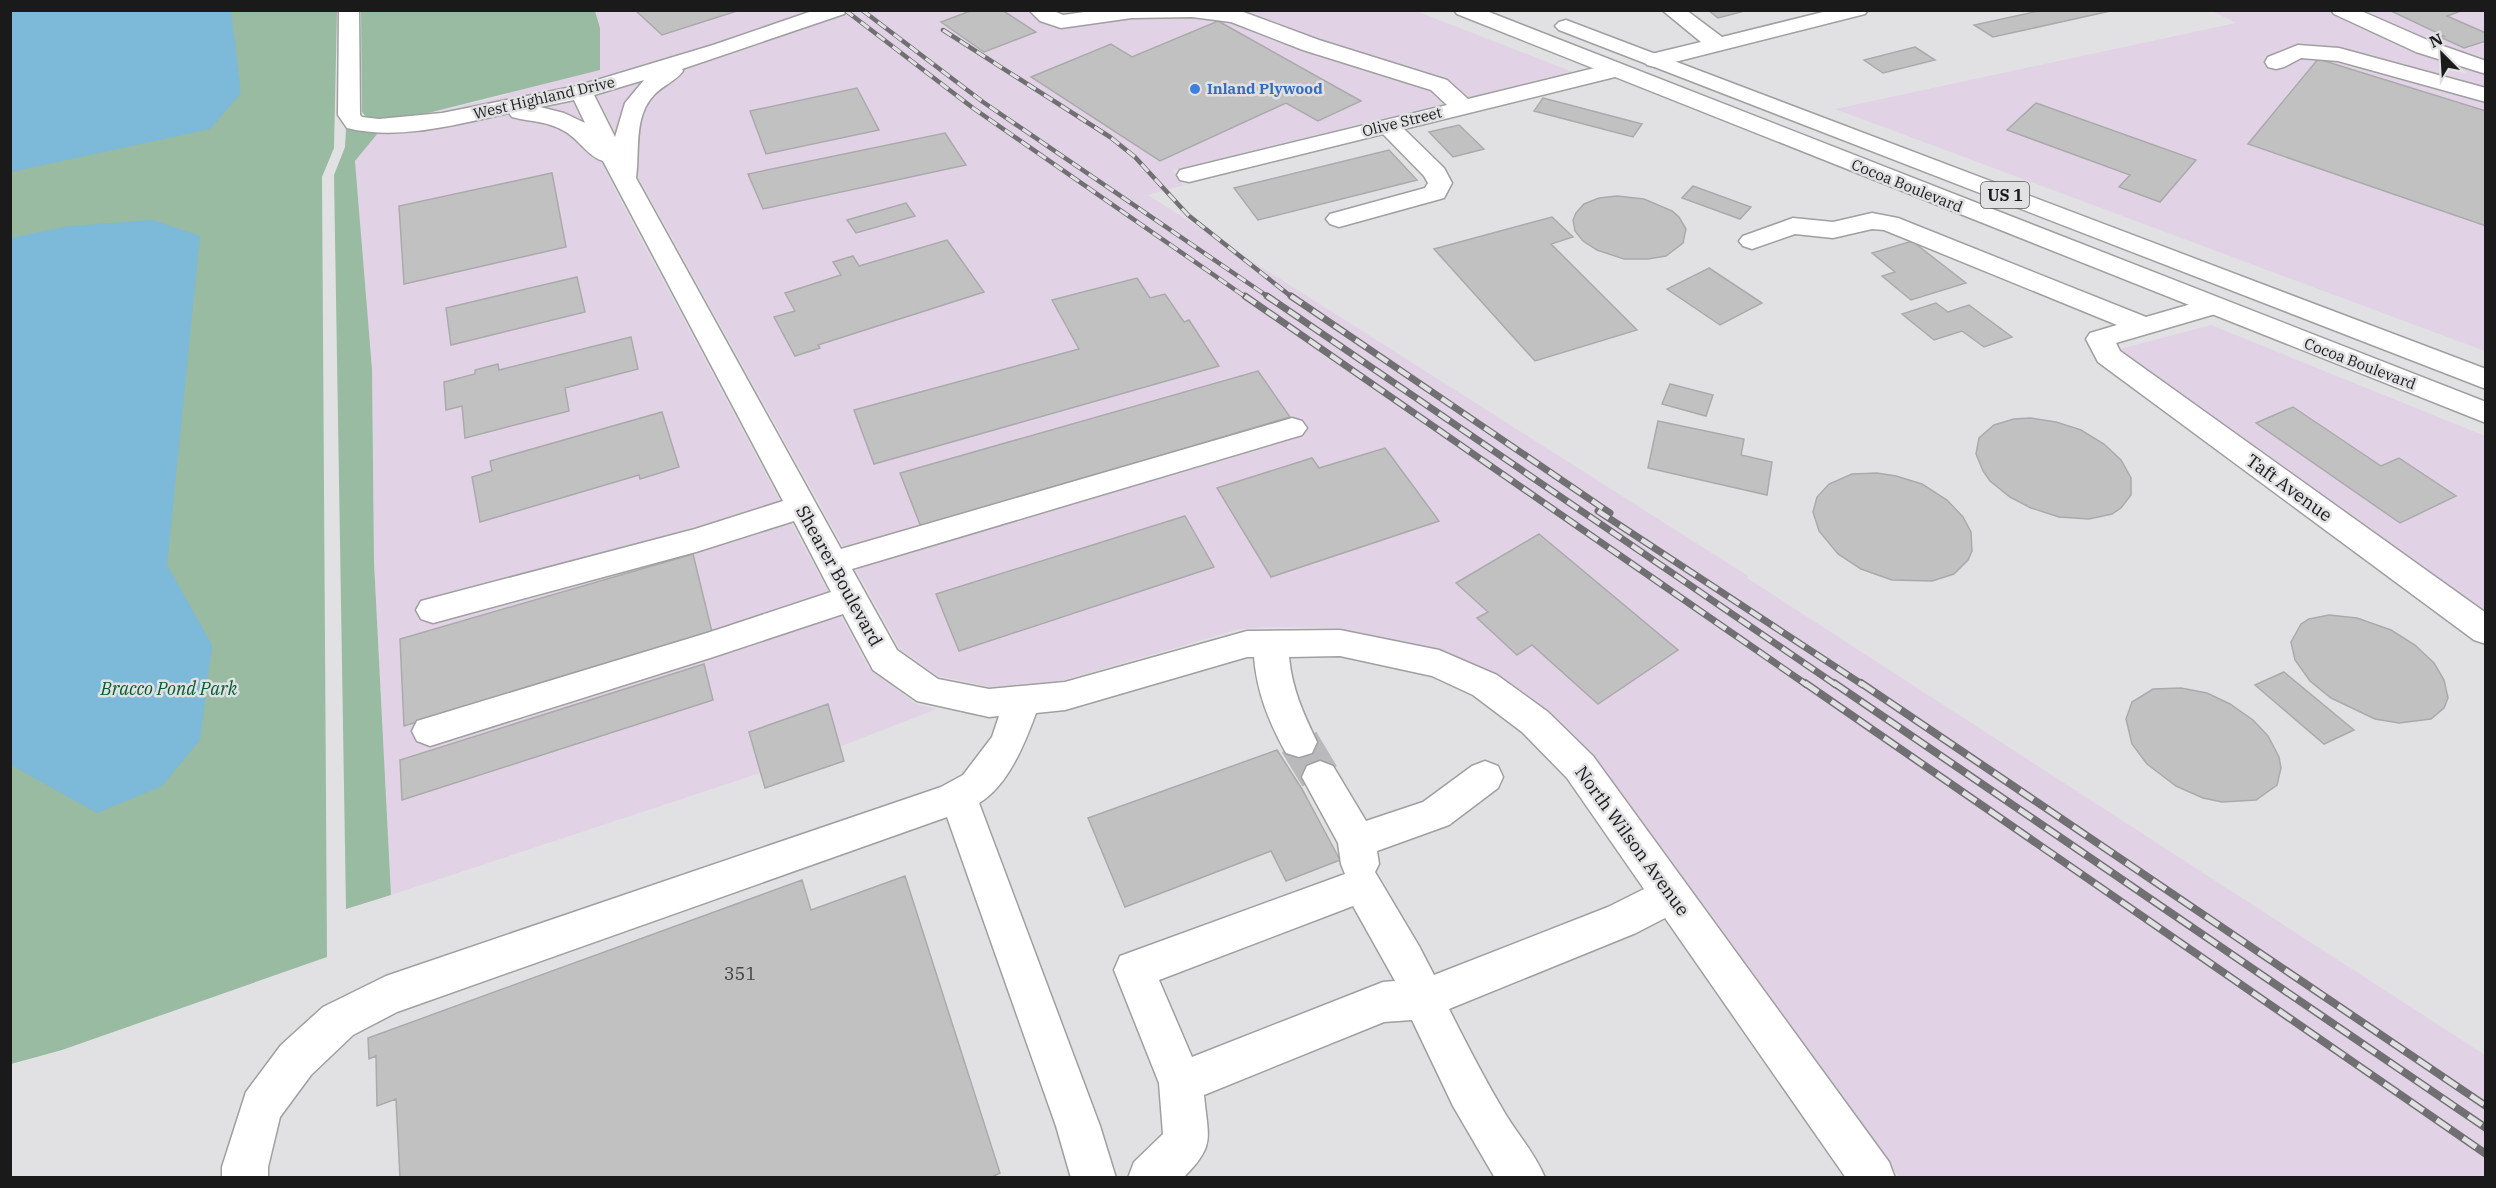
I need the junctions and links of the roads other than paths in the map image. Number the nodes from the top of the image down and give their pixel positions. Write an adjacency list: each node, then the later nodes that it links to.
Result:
1 (350, 10): 19 (street, West Highland Drive)
2 (837, 10): 11 (street, West Highland Drive)
3 (1039, 10): 18 (street)
4 (1464, 10): 15 (street, Cocoa Boulevard / US 1)
5 (1492, 10): 12 (street)
6 (1524, 10): 12 (street, Cocoa Boulevard / US 1)
7 (1672, 10): 10 (street)
8 (1858, 10): 10 (street)
9 (2341, 10): 14 (street)
10 (1719, 45): 12 (street)
11 (721, 51): 16 (street, West Highland Drive); 23 (street)
12 (1655, 60): 22 (street, Cocoa Boulevard / US 1)
13 (2276, 62): 17 (street)
14 (2486, 68)
15 (1615, 70): 18 (street, Olive Street); 22 (street); 26 (street, Cocoa Boulevard / US 1)
16 (581, 92): 19 (street, West Highland Drive); 23 (street, Shearer Boulevard)
17 (2486, 95)
18 (1463, 107): 20 (street, Olive Street)
19 (442, 120): 23 (street, Shearer Boulevard)
20 (1388, 126): 21 (street, Olive Street); 24 (street)
21 (1189, 175)
22 (1952, 175): 28 (street, Cocoa Boulevard / US 1)
23 (624, 179): 31 (street, Shearer Boulevard)
24 (1339, 219)
25 (1752, 241): 27 (street)
26 (2212, 306): 27 (street); 29 (street, Cocoa Boulevard / US 1)
27 (2144, 326): 35 (street, Taft Avenue)
28 (2486, 380)
29 (2486, 413)
30 (1292, 428): 32 (street)
31 (802, 507): 32 (street, Shearer Boulevard); 34 (street)
32 (833, 563): 33 (street, Shearer Boulevard)
33 (851, 598): 37 (street, Shearer Boulevard); 38 (street)
34 (433, 610)
35 (2486, 631)
36 (1282, 643): 37 (street, Shearer Boulevard); 39 (street); 45 (street, North Wilson Avenue)
37 (1023, 700): 42 (street)
38 (430, 731)
39 (1299, 742)
40 (1320, 777): 43 (street)
41 (1485, 777): 43 (street)
42 (958, 796): 48 (street); 49 (street)
43 (1357, 841): 44 (street)
44 (1362, 885): 46 (street); 47 (street)
45 (1671, 895): 46 (street); 52 (street, North Wilson Avenue)
46 (1424, 999): 47 (street); 51 (street)
47 (1181, 1083): 50 (street)
48 (245, 1178)
49 (1094, 1178)
50 (1150, 1178)
51 (1523, 1178)
52 (1873, 1178)

